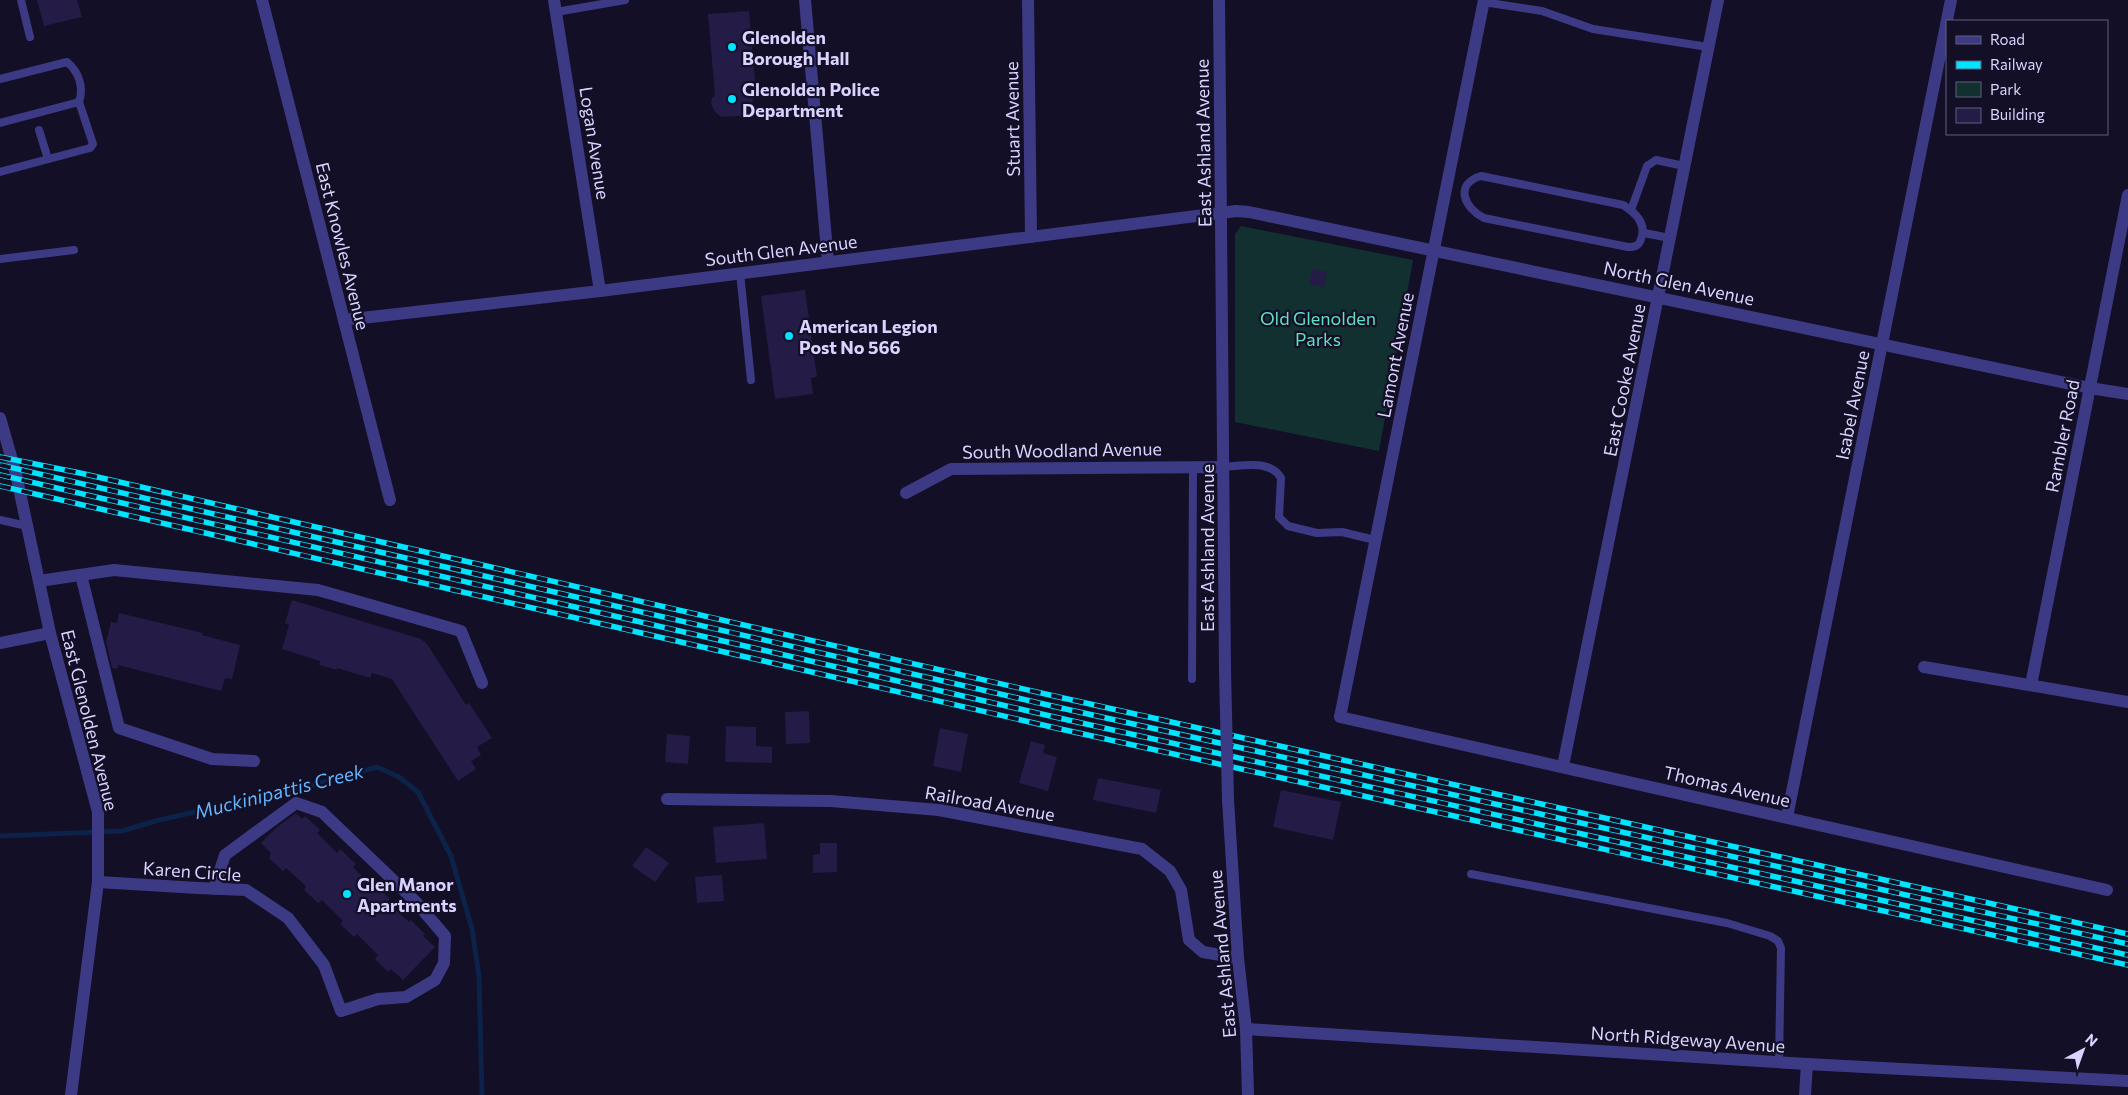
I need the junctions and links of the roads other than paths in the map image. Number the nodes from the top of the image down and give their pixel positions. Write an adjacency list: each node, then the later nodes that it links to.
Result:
1 (21, 0): 13 (lane)
2 (262, 0): 37 (street, East Knowles Avenue)
3 (625, 0): 10 (lane)
4 (805, 0): 33 (street)
5 (1028, 0): 28 (street, Stuart Avenue)
6 (1219, 0): 26 (street, East Ashland Avenue)
7 (1718, 0): 14 (street, East Cooke Avenue)
8 (1951, 0): 11 (street, Isabel Avenue)
9 (1483, 1): 14 (lane); 22 (street, Lamont Avenue)
10 (555, 6): 35 (street, Logan Avenue)
11 (1947, 20)
12 (1946, 25): 38 (street, Isabel Avenue)
13 (30, 37)
14 (1708, 47): 20 (street, East Cooke Avenue)
15 (0, 79): 16 (lane)
16 (79, 102): 17 (lane); 19 (lane)
17 (0, 123)
18 (39, 130): 19 (lane)
19 (48, 159): 21 (lane)
20 (1684, 166): 25 (lane); 29 (street, East Cooke Avenue)
21 (0, 172)
22 (1447, 185): 23 (lane); 31 (street, Lamont Avenue)
23 (1465, 190): 25 (lane); 27 (lane)
24 (2128, 195): 40 (street, Rambler Road)
25 (1631, 210): 27 (lane)
26 (1222, 212): 28 (street, South Glen Avenue); 31 (street, North Glen Avenue); 44 (street, East Ashland Avenue)
27 (1644, 233): 29 (lane)
28 (1031, 237): 33 (street, South Glen Avenue)
29 (1670, 238): 36 (street, East Cooke Avenue)
30 (74, 250): 32 (lane)
31 (1434, 250): 36 (street, North Glen Avenue); 49 (street, Lamont Avenue)
32 (0, 260)
33 (828, 262): 34 (street, South Glen Avenue)
34 (740, 273): 35 (street, South Glen Avenue); 39 (lane)
35 (600, 290): 37 (street, South Glen Avenue)
36 (1658, 296): 38 (street, North Glen Avenue); 61 (street, East Cooke Avenue)
37 (344, 320): 46 (street, East Knowles Avenue)
38 (1882, 344): 40 (street, North Glen Avenue); 63 (street, Isabel Avenue)
39 (751, 380)
40 (2090, 388): 41 (street, North Glen Avenue); 57 (street, Rambler Road)
41 (2128, 394)
42 (0, 418): 48 (street, East Glenolden Avenue)
43 (1193, 466): 44 (street, South Woodland Avenue); 45 (street, South Woodland Avenue); 55 (lane)
44 (1224, 467): 49 (lane); 68 (street, East Ashland Avenue, bridge)
45 (906, 493)
46 (390, 500)
47 (0, 520): 48 (lane)
48 (27, 526): 51 (street, East Glenolden Avenue)
49 (1375, 540): 59 (street, Lamont Avenue)
50 (81, 575): 51 (street); 56 (street); 60 (street)
51 (39, 581): 52 (street, East Glenolden Avenue)
52 (50, 633): 53 (street); 65 (street, East Glenolden Avenue)
53 (0, 644)
54 (1924, 667): 57 (street)
55 (1192, 679)
56 (482, 683)
57 (2031, 685): 58 (street)
58 (2128, 702)
59 (1340, 717): 61 (street, Thomas Avenue)
60 (254, 760)
61 (1564, 766): 63 (street, Thomas Avenue)
62 (667, 799): 68 (street, Railroad Avenue)
63 (1787, 817): 67 (street, Thomas Avenue)
64 (1471, 874): 70 (lane)
65 (98, 882): 66 (street, Karen Circle); 73 (street, East Glenolden Avenue)
66 (214, 889): 66 (street, Karen Circle)
67 (2107, 890)
68 (1238, 958): 69 (street, East Ashland Avenue)
69 (1246, 1029): 70 (street, North Ridgeway Avenue); 74 (street, East Ashland Avenue)
70 (1779, 1062): 71 (street, North Ridgeway Avenue)
71 (1807, 1064): 72 (street, North Ridgeway Avenue); 75 (street)
72 (2128, 1081)
73 (70, 1095)
74 (1248, 1095)
75 (1805, 1095)

